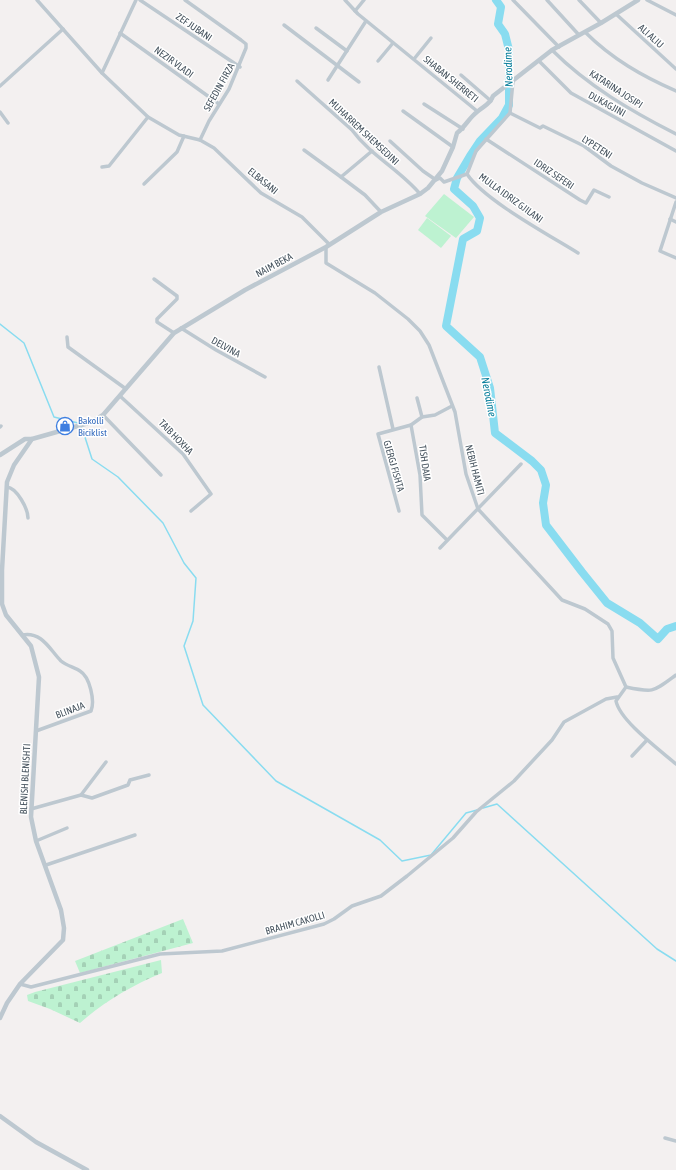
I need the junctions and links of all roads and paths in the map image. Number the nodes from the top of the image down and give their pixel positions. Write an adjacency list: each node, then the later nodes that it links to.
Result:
1 (37, 0): 19 (street, ELBASANI)
2 (136, 0): 21 (street)
3 (140, 0): 32 (street, ZEF JUBANI)
4 (185, 0): 32 (street, SEFEDIN FIRZA)
5 (345, 0): 12 (street, SHABAN SHERRETI)
6 (364, 0): 12 (street)
7 (513, 0): 25 (street)
8 (547, 0): 22 (street)
9 (578, 0): 16 (street)
10 (637, 0): 13 (street, NAIM BEKA)
11 (647, 0): 14 (street)
12 (355, 11): 15 (street, SHABAN SHERRETI)
13 (616, 14): 16 (street, NAIM BEKA); 33 (street, ALI ALIU)
14 (676, 15)
15 (366, 21): 24 (street, SHABAN SHERRETI); 27 (street)
16 (601, 23): 20 (street, NAIM BEKA)
17 (284, 24): 31 (street)
18 (316, 28): 27 (street)
19 (63, 29): 34 (street, ELBASANI); 40 (street)
20 (585, 32): 22 (street, NAIM BEKA); 41 (street)
21 (120, 33): 34 (street); 43 (street, NEZIR VLADI)
22 (579, 35): 25 (street, NAIM BEKA)
23 (431, 38): 28 (street, SHABAN SHERRETI)
24 (393, 43): 28 (street, SHABAN SHERRETI); 29 (street)
25 (559, 47): 26 (street, NAIM BEKA)
26 (552, 50): 30 (street, NAIM BEKA); 52 (street, KATARINA JOSIPI)
27 (347, 51): 31 (street)
28 (414, 60): 45 (street, SHABAN SHERRETI)
29 (378, 61)
30 (539, 61): 37 (street, NAIM BEKA); 60 (street, DUKAGJINI)
31 (337, 65): 36 (street); 39 (street)
32 (240, 67): 43 (street, SEFEDIN FIRZA)
33 (676, 68)
34 (102, 73): 49 (street, ELBASANI)
35 (462, 75): 42 (street)
36 (328, 80)
37 (513, 80): 42 (street, NAIM BEKA); 48 (street)
38 (297, 81): 59 (street, MUHARREM SHEMSEDINI)
39 (359, 82)
40 (0, 86)
41 (676, 91)
42 (491, 101): 45 (street, NAIM BEKA)
43 (219, 104): 55 (street, SEFEDIN FIRZA)
44 (424, 104): 51 (street)
45 (477, 111): 51 (street, NAIM BEKA)
46 (0, 112): 50 (street)
47 (403, 112): 57 (street)
48 (510, 113): 54 (street, MULLA IDRIZ GJILANI); 68 (street, LYPETENI)
49 (148, 116): 53 (street, ELBASANI); 61 (street)
50 (8, 123)
51 (463, 129): 57 (street, NAIM BEKA)
52 (676, 134)
53 (184, 136): 55 (street, ELBASANI); 65 (street)
54 (486, 139): 62 (street, MULLA IDRIZ GJILANI); 67 (street, IDRIZ SEFERI)
55 (200, 140): 73 (street, ELBASANI)
56 (390, 141): 64 (street)
57 (453, 147): 64 (street, NAIM BEKA)
58 (304, 150): 63 (street)
59 (372, 151): 63 (street); 66 (street, MUHARREM SHEMSEDINI)
60 (676, 151)
61 (102, 167)
62 (467, 174): 64 (street); 74 (street, MULLA IDRIZ GJILANI)
63 (341, 177): 70 (street)
64 (436, 180): 66 (street, NAIM BEKA)
65 (144, 184)
66 (420, 194): 70 (street, NAIM BEKA)
67 (609, 197)
68 (676, 198)
69 (676, 202): 71 (street)
70 (381, 212): 73 (street, NAIM BEKA)
71 (670, 219): 72 (street); 75 (street)
72 (676, 222)
73 (328, 246): 77 (street, NAIM BEKA); 85 (street, NEBIH HAMITI)
74 (578, 253)
75 (676, 258)
76 (154, 279): 78 (street)
77 (181, 328): 78 (street, NAIM BEKA); 81 (street, DELVINA)
78 (174, 333): 82 (street, NAIM BEKA)
79 (67, 337): 82 (street)
80 (379, 367): 89 (street)
81 (265, 377)
82 (126, 388): 83 (street, NAIM BEKA)
83 (120, 396): 86 (street, NAIM BEKA); 98 (street, TAIB HOXHA)
84 (417, 398): 87 (street)
85 (452, 406): 87 (street, GJERGJ FISHTA); 97 (street, NEBIH HAMITI)
86 (103, 415): 90 (street, NAIM BEKA); 93 (street)
87 (422, 417): 88 (street, GJERGJ FISHTA)
88 (411, 424): 89 (street, GJERGJ FISHTA); 101 (street, TISH DAIA)
89 (393, 429): 99 (street, GJERGJ FISHTA)
90 (32, 439): 91 (street, NAIM BEKA); 94 (street, BLENISH BLENISHTI)
91 (0, 455)
92 (521, 464): 97 (street)
93 (161, 475)
94 (7, 487): 95 (street, BLENISH BLENISHTI); 100 (street)
95 (6, 507): 96 (street); 103 (street, BLENISH BLENISHTI)
96 (0, 509)
97 (478, 509): 101 (street); 106 (street, NEBIH HAMITI)
98 (191, 511)
99 (399, 511)
100 (28, 518)
101 (447, 540): 102 (street)
102 (440, 548)
103 (1, 571): 104 (street, BLENISH BLENISHTI)
104 (22, 635): 108 (street, BLENISH BLENISHTI); 108 (street, BLINAJA)
105 (676, 675): 106 (street)
106 (626, 687): 107 (street)
107 (617, 697): 109 (street); 120 (street, BRAHIM CAKOLLI)
108 (36, 731): 115 (street, BLENISH BLENISHTI)
109 (647, 740): 110 (street); 112 (street)
110 (632, 756)
111 (106, 762): 114 (street)
112 (676, 764)
113 (149, 775): 114 (street)
114 (81, 795): 115 (street)
115 (31, 809): 118 (street, BLENISH BLENISHTI)
116 (67, 828): 118 (street)
117 (135, 835): 119 (street)
118 (36, 841): 119 (street, BLENISH BLENISHTI)
119 (46, 865): 120 (street, BLENISH BLENISHTI)
120 (20, 984): 121 (street, BLENISH BLENISHTI)
121 (0, 1018)
122 (0, 1116): 125 (street)
123 (666, 1138): 124 (street)
124 (676, 1141)
125 (87, 1170)

